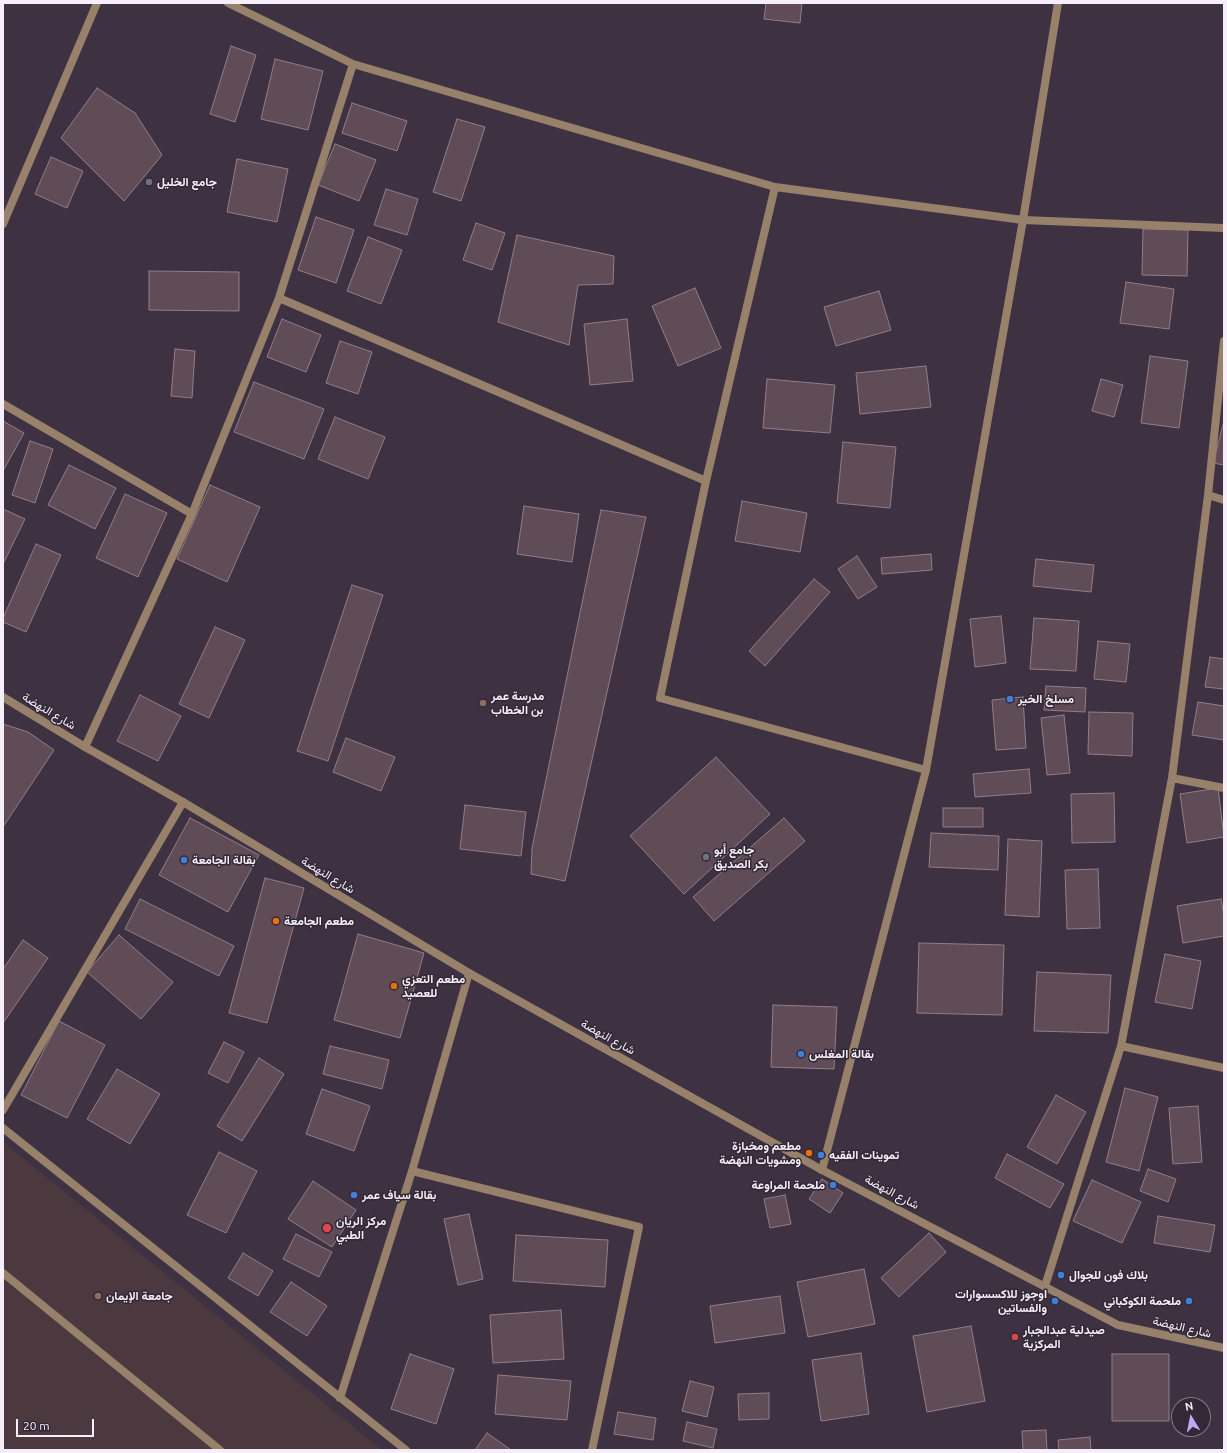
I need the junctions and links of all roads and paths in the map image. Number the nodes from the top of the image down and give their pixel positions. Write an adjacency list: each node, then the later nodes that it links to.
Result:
1 (97, 3): 7 (street)
2 (228, 3): 4 (street)
3 (1058, 3): 6 (street)
4 (353, 64): 5 (street); 9 (street)
5 (775, 187): 6 (street); 13 (street)
6 (1023, 220): 8 (street); 19 (street)
7 (3, 224)
8 (1224, 228)
9 (279, 298): 13 (street); 16 (street)
10 (1224, 341): 11 (street)
11 (1222, 379): 14 (street)
12 (3, 404): 16 (street)
13 (706, 482): 19 (street)
14 (1208, 495): 15 (street); 20 (street)
15 (1224, 500)
16 (192, 514): 18 (street)
17 (3, 697): 18 (street, شارع النهضة)
18 (85, 747): 22 (street, شارع النهضة)
19 (926, 770): 28 (street)
20 (1172, 778): 21 (street); 24 (street)
21 (1224, 788)
22 (183, 802): 23 (street, شارع النهضة); 26 (street)
23 (469, 973): 28 (street, شارع النهضة); 29 (street)
24 (1121, 1046): 25 (street); 31 (street)
25 (1224, 1068)
26 (3, 1110)
27 (3, 1128): 33 (street)
28 (822, 1170): 31 (street, شارع النهضة)
29 (412, 1171): 33 (street); 36 (street)
30 (3, 1273): 34 (street)
31 (1045, 1286): 32 (street, شارع النهضة)
32 (1224, 1348)
33 (340, 1398): 35 (street)
34 (220, 1450)
35 (406, 1450)
36 (592, 1450)

